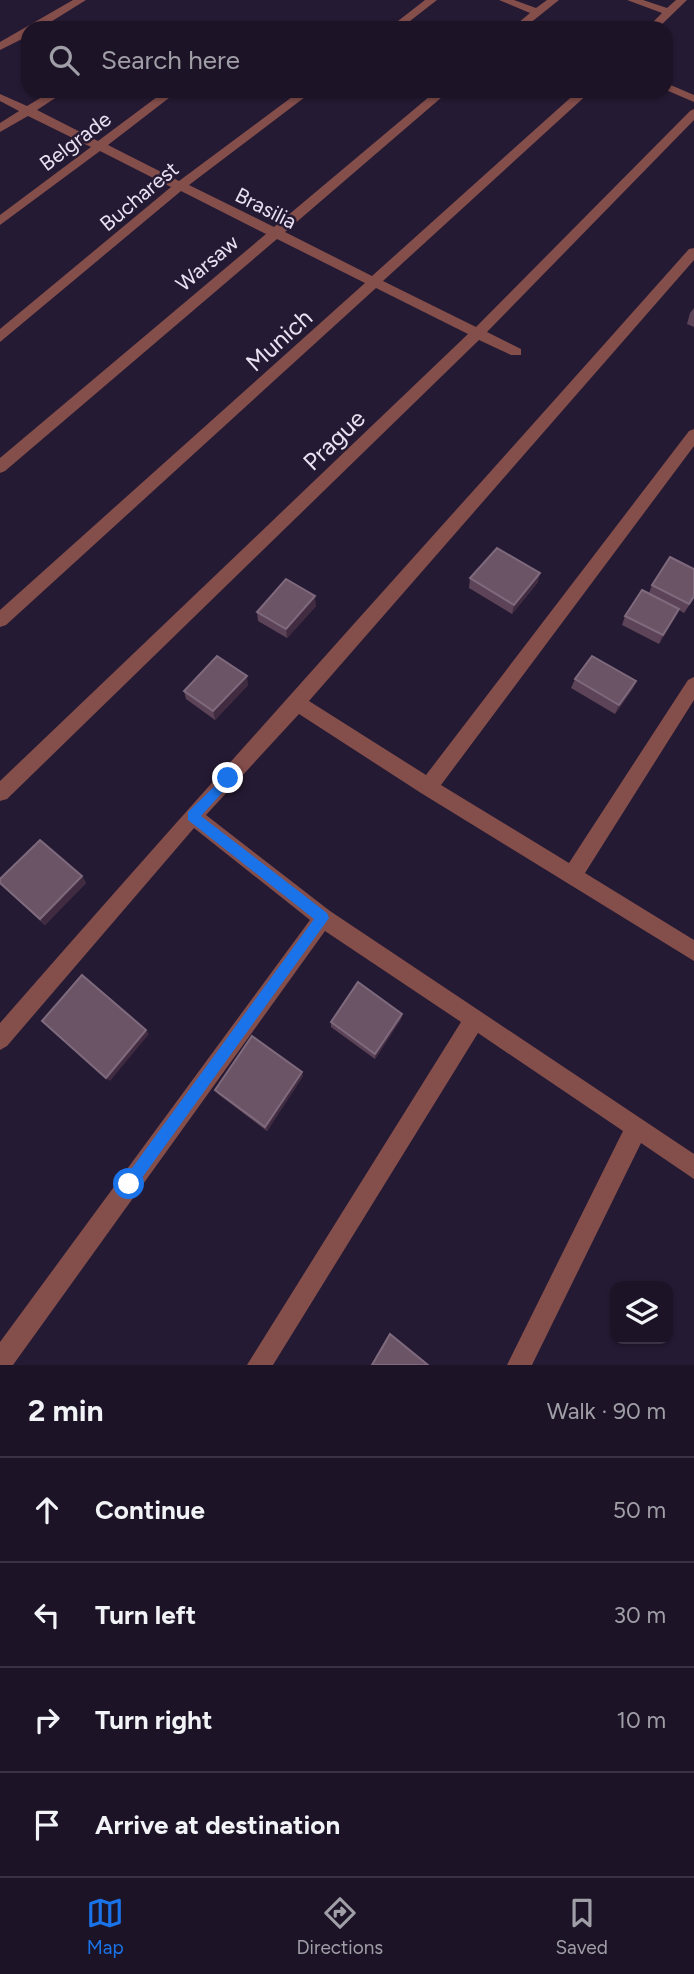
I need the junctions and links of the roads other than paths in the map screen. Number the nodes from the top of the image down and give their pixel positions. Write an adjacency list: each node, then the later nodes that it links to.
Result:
1 (82, 0): 9 (street)
2 (432, 0): 10 (street)
3 (504, 0): 7 (street)
4 (554, 0): 7 (street)
5 (632, 0): 8 (street)
6 (682, 0): 8 (street)
7 (536, 12): 11 (street)
8 (669, 12): 12 (street)
9 (45, 21)
10 (404, 21)
11 (525, 21)
12 (659, 21)
13 (21, 35): 14 (street)
14 (0, 47)
15 (673, 89): 22 (street)
16 (0, 97): 23 (street, Brasilia)
17 (49, 98): 23 (street)
18 (163, 98): 26 (street, Belgrade)
19 (298, 98): 27 (street, Bucharest)
20 (435, 98): 29 (street, Warsaw)
21 (577, 98): 31 (street, Munich)
22 (694, 99)
23 (29, 110): 25 (street); 26 (street, Brasilia)
24 (694, 113): 32 (street, Prague)
25 (0, 128)
26 (99, 146): 27 (street, Brasilia); 28 (street, Belgrade)
27 (180, 186): 29 (street, Brasilia); 33 (street, Bucharest)
28 (0, 221)
29 (274, 234): 31 (street, Brasilia); 36 (street, Warsaw)
30 (694, 252): 39 (street)
31 (374, 281): 32 (street, Brasilia); 37 (street, Munich)
32 (478, 333): 34 (street, Brasilia); 41 (street, Prague)
33 (0, 337)
34 (516, 352)
35 (694, 435): 40 (street)
36 (0, 467)
37 (0, 620)
38 (694, 685): 43 (street)
39 (297, 703): 40 (street); 42 (street)
40 (428, 787): 43 (street)
41 (0, 793)
42 (193, 816): 44 (street); 47 (street)
43 (572, 876): 45 (street)
44 (323, 918): 46 (street); 50 (street)
45 (694, 951)
46 (475, 1018): 48 (street); 51 (street)
47 (0, 1039)
48 (637, 1127): 49 (street); 52 (street)
49 (694, 1168)
50 (0, 1362)
51 (259, 1365)
52 (519, 1365)

